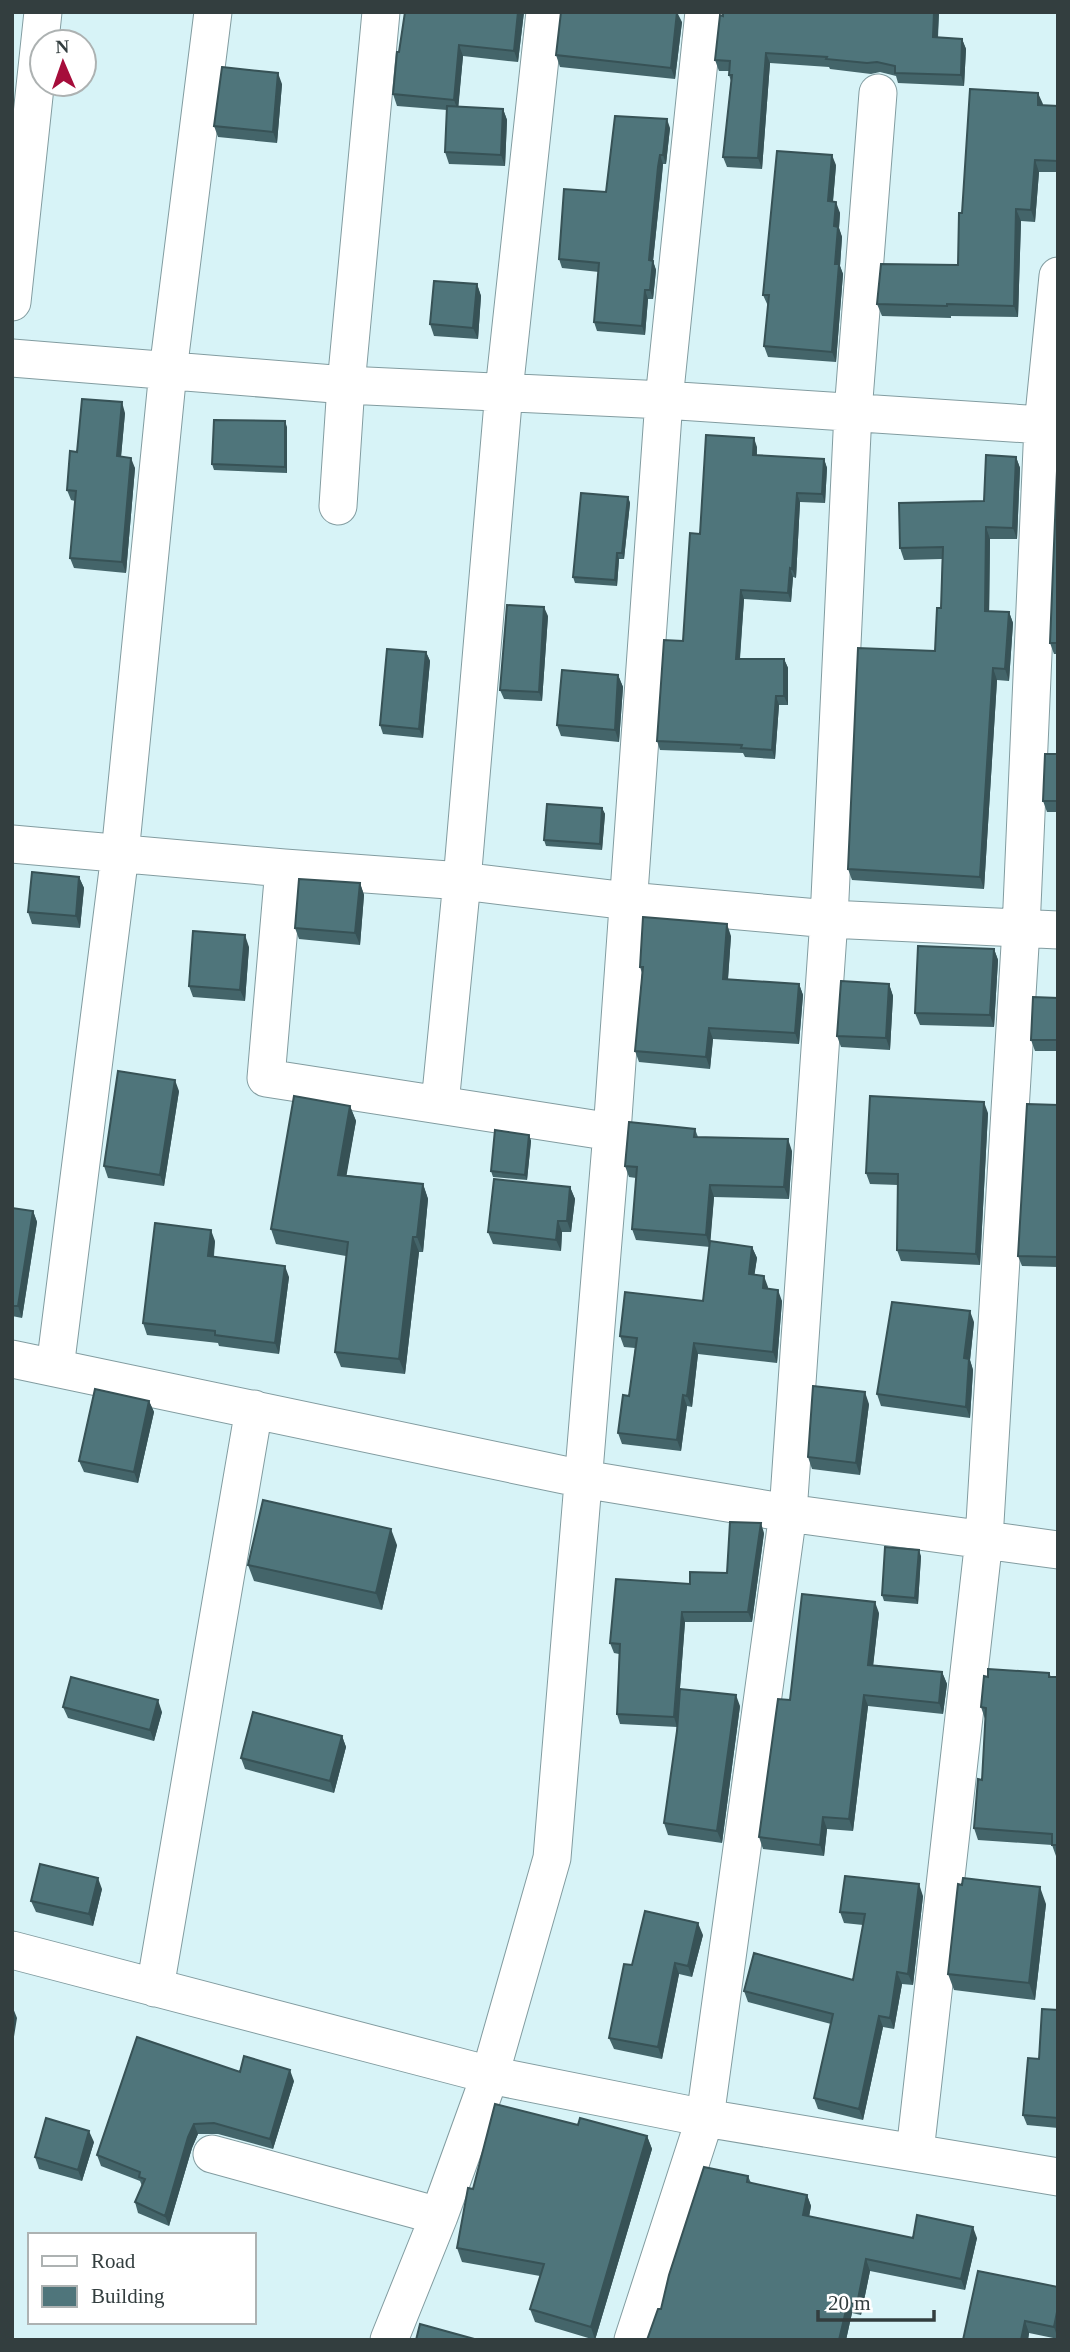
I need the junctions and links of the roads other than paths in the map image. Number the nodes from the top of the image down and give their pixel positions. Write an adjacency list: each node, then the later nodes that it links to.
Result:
1 (43, 12): 8 (street)
2 (213, 12): 10 (street)
3 (381, 12): 11 (street)
4 (545, 12): 12 (street)
5 (704, 12): 13 (street)
6 (878, 93): 14 (street)
7 (1058, 276): 15 (street)
8 (12, 302)
9 (12, 358): 10 (street)
10 (168, 370): 11 (street); 18 (street)
11 (346, 385): 12 (street); 16 (street)
12 (504, 391): 13 (street); 20 (street)
13 (664, 400): 14 (street); 21 (street)
14 (853, 412): 15 (street); 22 (street)
15 (1050, 426): 23 (street)
16 (338, 506)
17 (12, 844): 18 (street)
18 (120, 854): 19 (street); 28 (street)
19 (284, 868): 20 (street); 25 (street)
20 (462, 881): 21 (street); 25 (street)
21 (628, 901): 22 (street); 26 (street)
22 (829, 919): 23 (street); 31 (street)
23 (1021, 929): 24 (street); 32 (street)
24 (1058, 930)
25 (440, 1104): 26 (street)
26 (612, 1132): 30 (street)
27 (12, 1359): 28 (street)
28 (55, 1368): 29 (street)
29 (254, 1409): 30 (street); 35 (street)
30 (583, 1479): 31 (street); 36 (street)
31 (788, 1513): 32 (street); 37 (street)
32 (984, 1539): 33 (street); 38 (street)
33 (1058, 1550)
34 (12, 1950): 35 (street)
35 (155, 1988): 36 (street)
36 (489, 2075): 37 (street); 41 (street)
37 (705, 2119): 38 (street); 43 (street)
38 (915, 2152): 40 (street)
39 (212, 2154): 41 (street)
40 (1058, 2177)
41 (439, 2216): 42 (street)
42 (388, 2340)
43 (633, 2340)

